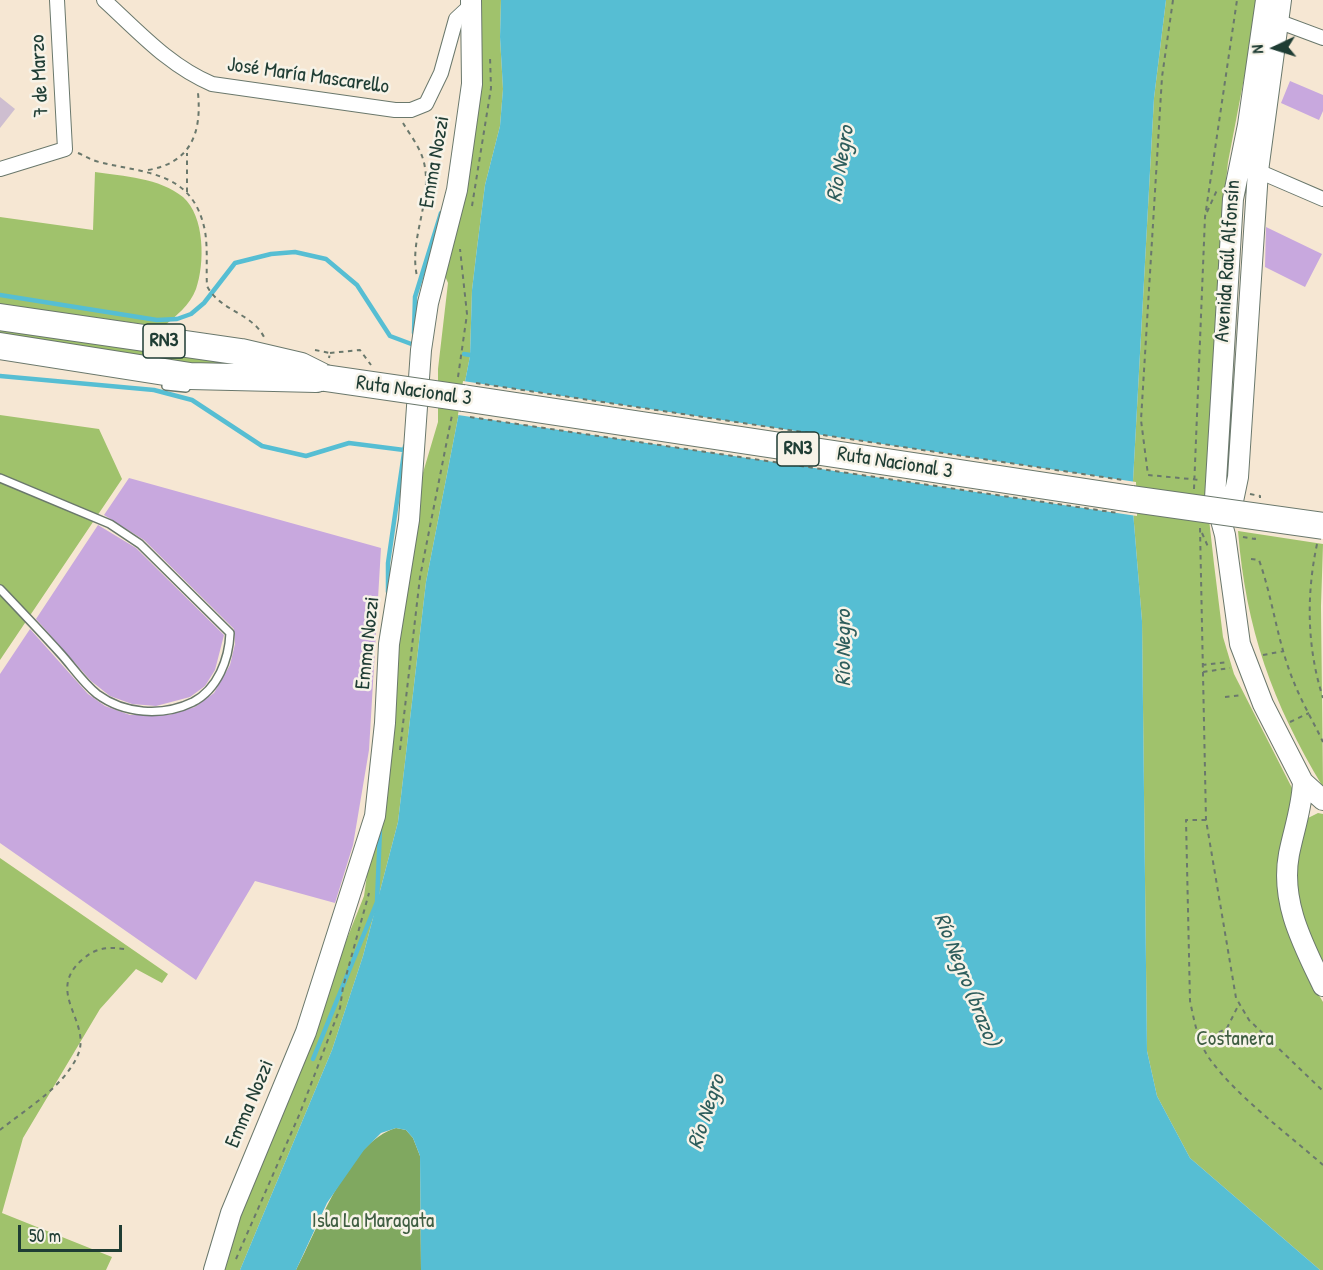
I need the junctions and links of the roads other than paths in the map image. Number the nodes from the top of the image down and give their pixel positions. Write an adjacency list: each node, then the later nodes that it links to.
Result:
1 (57, 0): 6 (street, 7 de Marzo)
2 (104, 0): 3 (street, José María Mascarello)
3 (471, 3): 20 (main road, Emma Nozzi)
4 (1272, 10): 5 (street); 7 (main road, Avenida Raúl Alfonsín); 8 (main road, Avenida Raúl Alfonsín)
5 (1323, 38)
6 (0, 169)
7 (1258, 171): 8 (street); 9 (street); 14 (main road, Avenida Raúl Alfonsín)
8 (1238, 172): 14 (main road, Avenida Raúl Alfonsín)
9 (1323, 199)
10 (0, 317): 12 (highway, RN3)
11 (0, 346): 12 (highway, RN3)
12 (325, 378): 15 (highway, Ruta Nacional 3 / RN3, bridge)
13 (0, 478): 16 (lane)
14 (1230, 527): 17 (main road, Avenida Raúl Alfonsín)
15 (1321, 532)
16 (0, 589)
17 (1303, 782): 18 (main road, Avenida Raúl Alfonsín); 19 (main road)
18 (1323, 800)
19 (1323, 986)
20 (214, 1270)

